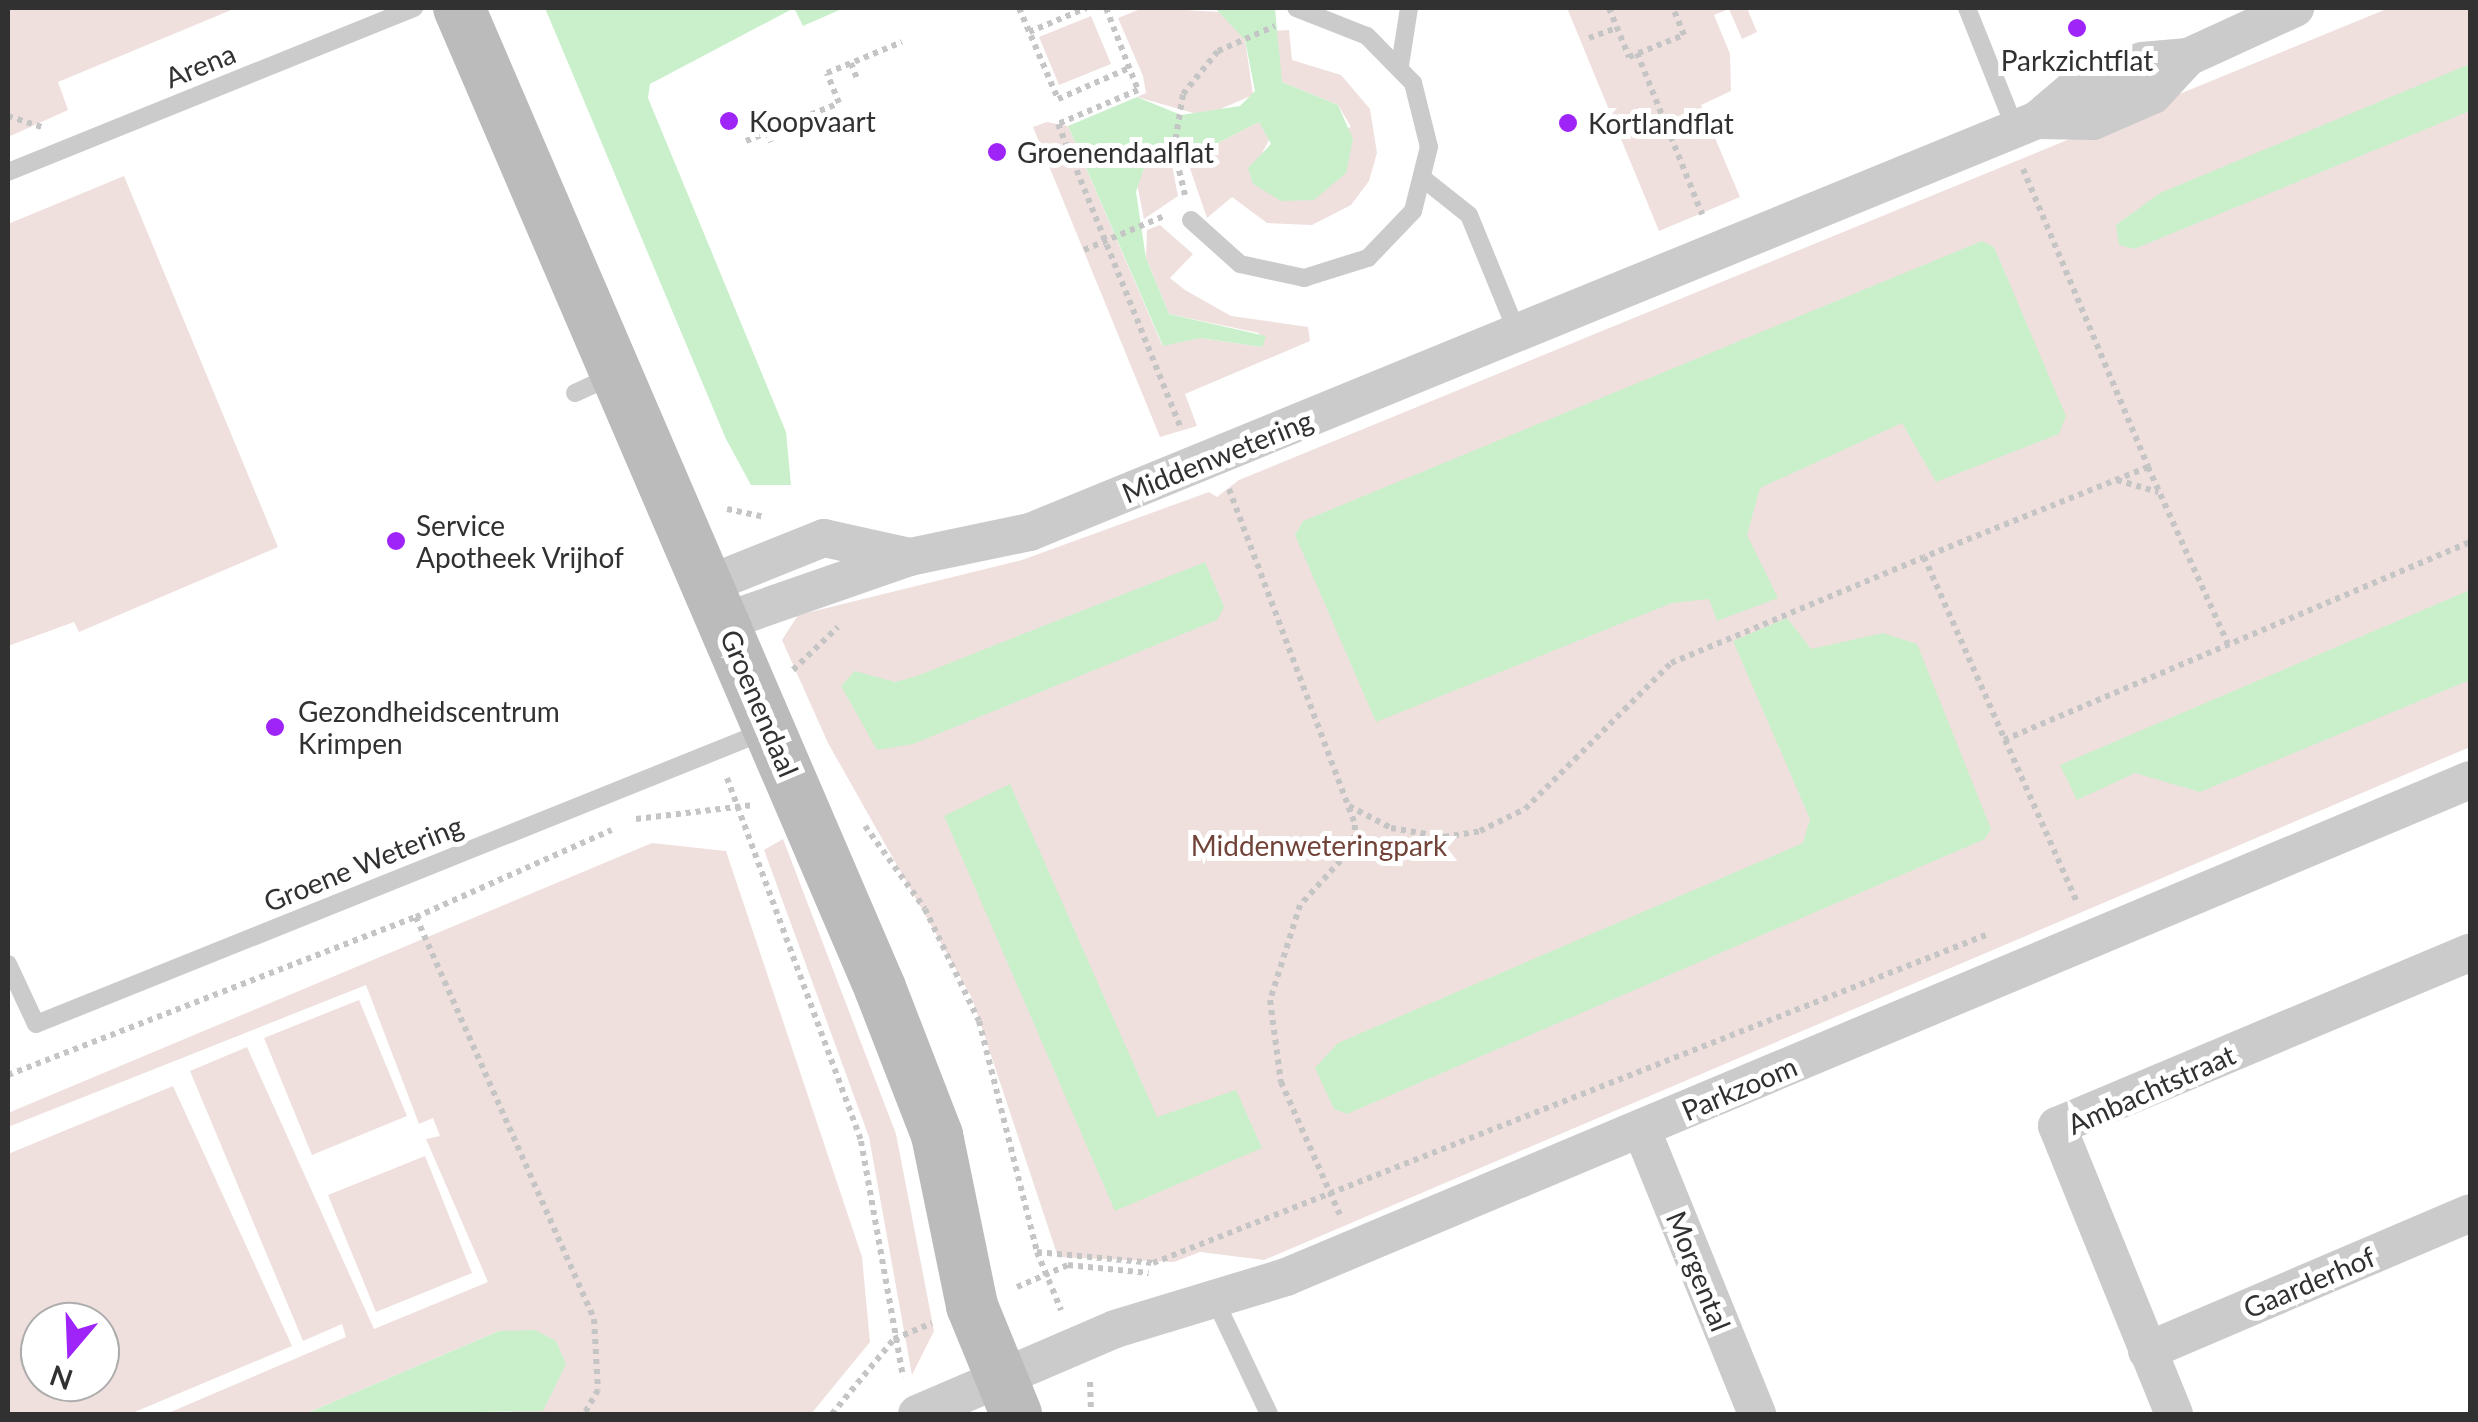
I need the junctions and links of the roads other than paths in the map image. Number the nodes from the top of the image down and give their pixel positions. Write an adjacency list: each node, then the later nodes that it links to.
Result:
1 (414, 8): 9 (lane, Arena)
2 (459, 8): 13 (street, Groenendaal)
3 (1408, 8): 7 (lane)
4 (1966, 8): 8 (lane)
5 (2294, 8): 8 (street, Middenwetering)
6 (1297, 11): 7 (lane)
7 (1400, 64): 10 (lane)
8 (2026, 124): 12 (street, Middenwetering)
9 (8, 172)
10 (1425, 180): 11 (lane); 12 (lane)
11 (1191, 220)
12 (1518, 332): 13 (street, Middenwetering)
13 (717, 602): 14 (street, Groenendaal)
14 (772, 728): 17 (lane, Groene Wetering); 22 (street, Groenendaal)
15 (2470, 780): 18 (street, Parkzoom)
16 (2470, 952): 21 (street, Ambachtstraat)
17 (8, 964)
18 (1641, 1128): 20 (street, Parkzoom); 25 (street, Morgental)
19 (2470, 1213): 21 (street, Gaarderhof)
20 (1214, 1298): 22 (street, Parkzoom); 24 (lane)
21 (2147, 1351): 26 (street, Ambachtstraat)
22 (1008, 1396): 23 (street, Parkzoom)
23 (917, 1414)
24 (1269, 1414)
25 (1756, 1414)
26 (2174, 1414)

